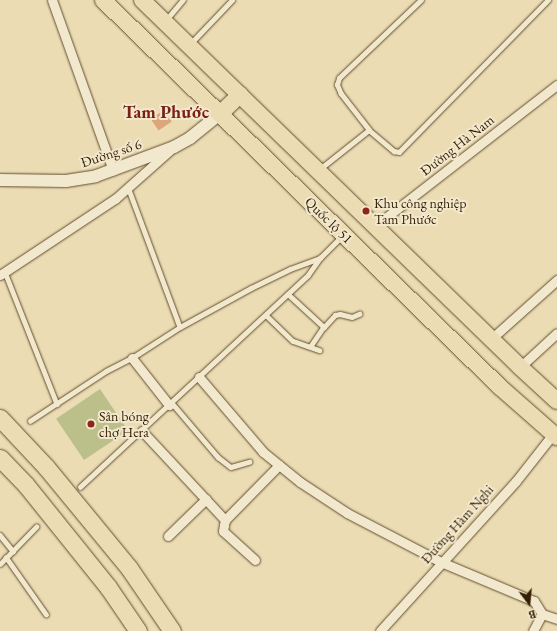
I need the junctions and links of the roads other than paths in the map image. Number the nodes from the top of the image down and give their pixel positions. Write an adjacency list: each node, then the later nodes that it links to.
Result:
1 (52, 0): 15 (street)
2 (103, 0): 12 (highway, Quốc lộ 51)
3 (183, 0): 8 (lane)
4 (232, 0): 9 (lane)
5 (421, 0): 13 (lane)
6 (548, 0): 13 (lane)
7 (147, 3): 8 (highway, Quốc lộ 51)
8 (164, 21): 9 (highway, Quốc lộ 51)
9 (189, 45): 11 (highway, Quốc lộ 51)
10 (557, 85): 19 (street, Đường Hà Nam)
11 (240, 95): 12 (highway); 16 (highway, Quốc lộ 51)
12 (220, 114): 14 (street, Đường số 6); 20 (highway, Quốc lộ 51)
13 (369, 130): 16 (lane)
14 (174, 147): 15 (street, Đường số 6); 18 (street)
15 (113, 170): 17 (street, Đường số 6)
16 (318, 171): 19 (highway, Quốc lộ 51)
17 (0, 180)
18 (128, 187): 22 (street); 27 (lane)
19 (375, 226): 30 (highway, Quốc lộ 51)
20 (344, 235): 21 (lane); 42 (highway, Quốc lộ 51)
21 (320, 258): 24 (lane); 27 (lane)
22 (2, 273): 37 (lane)
23 (557, 280): 30 (street)
24 (288, 294): 25 (lane); 28 (lane)
25 (266, 314): 31 (lane); 35 (lane)
26 (359, 314): 28 (lane)
27 (180, 327): 33 (lane)
28 (324, 327): 31 (lane)
29 (557, 333): 34 (street)
30 (491, 339): 34 (highway, Quốc lộ 51)
31 (311, 346): 32 (lane)
32 (319, 350)
33 (132, 358): 37 (lane); 38 (street)
34 (520, 367): 36 (highway, Quốc lộ 51)
35 (199, 377): 38 (lane); 45 (street)
36 (557, 401)
37 (57, 404): 40 (lane)
38 (170, 404): 41 (lane); 44 (lane)
39 (0, 418): 61 (highway)
40 (30, 421)
41 (142, 431): 46 (lane); 47 (street)
42 (556, 434): 55 (street, Đường Hàm Nghi)
43 (0, 458): 60 (highway)
44 (249, 462)
45 (279, 465): 48 (street); 55 (street)
46 (80, 487)
47 (206, 499): 48 (street); 51 (street)
48 (225, 520): 54 (street)
49 (36, 527): 52 (lane)
50 (0, 535): 52 (lane)
51 (168, 536)
52 (13, 551): 53 (lane)
53 (6, 557): 56 (lane); 57 (lane)
54 (255, 560)
55 (441, 562): 58 (street); 62 (street, Đường Hàm Nghi)
56 (0, 564)
57 (46, 614)
58 (542, 614): 59 (street); 63 (street)
59 (557, 619)
60 (138, 631)
61 (172, 631)
62 (380, 631)
63 (532, 631)

